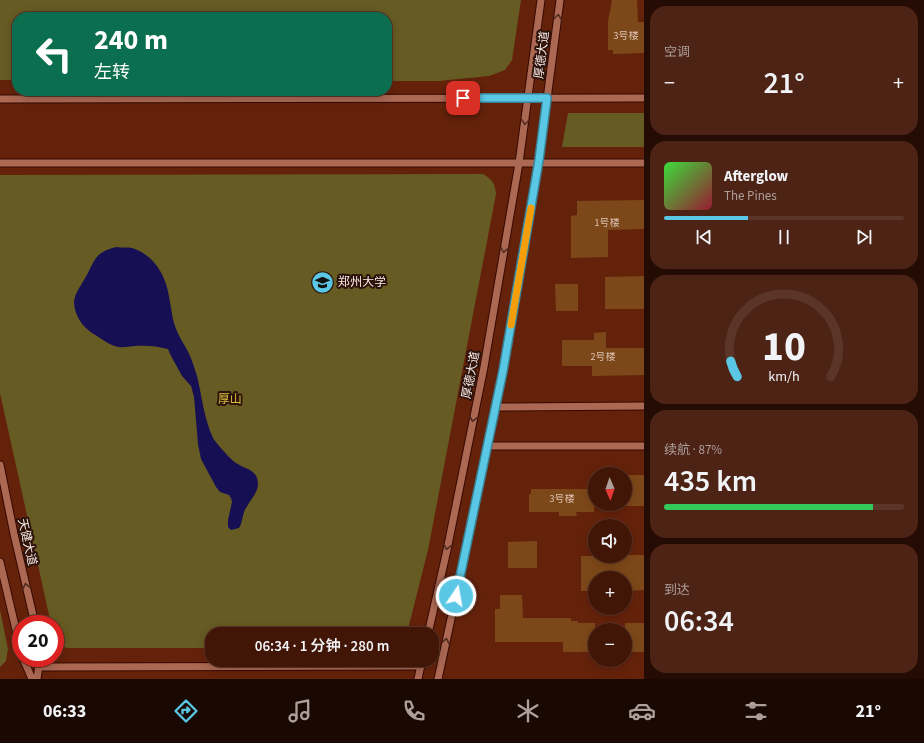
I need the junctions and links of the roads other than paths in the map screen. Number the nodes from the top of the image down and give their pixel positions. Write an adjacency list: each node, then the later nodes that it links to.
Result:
1 (541, 0): 3 (lane, 厚德大道)
2 (560, 0): 4 (lane, 厚德大道, one-way to 2)
3 (528, 98): 4 (lane); 6 (lane); 8 (lane, 厚德大道, one-way to 8)
4 (547, 98): 5 (lane); 9 (lane, 厚德大道)
5 (644, 98)
6 (0, 99)
7 (0, 163): 8 (lane)
8 (519, 163): 9 (lane); 19 (lane, 厚德大道, one-way to 19)
9 (539, 163): 10 (lane); 12 (lane, 厚德大道)
10 (644, 163)
11 (644, 406): 12 (lane)
12 (496, 407): 13 (lane, 厚德大道)
13 (488, 446): 14 (lane); 28 (lane, 厚德大道, one-way to 13)
14 (644, 446)
15 (0, 465): 18 (lane, 天健大道, one-way to 15)
16 (0, 562): 17 (lane)
17 (13, 615)
18 (33, 615)
19 (430, 627)
20 (205, 665): 23 (lane)
21 (27, 667): 25 (lane)
22 (39, 667): 26 (lane)
23 (64, 667)
24 (420, 667): 27 (lane)
25 (32, 679)
26 (37, 679)
27 (418, 679)
28 (438, 679)

